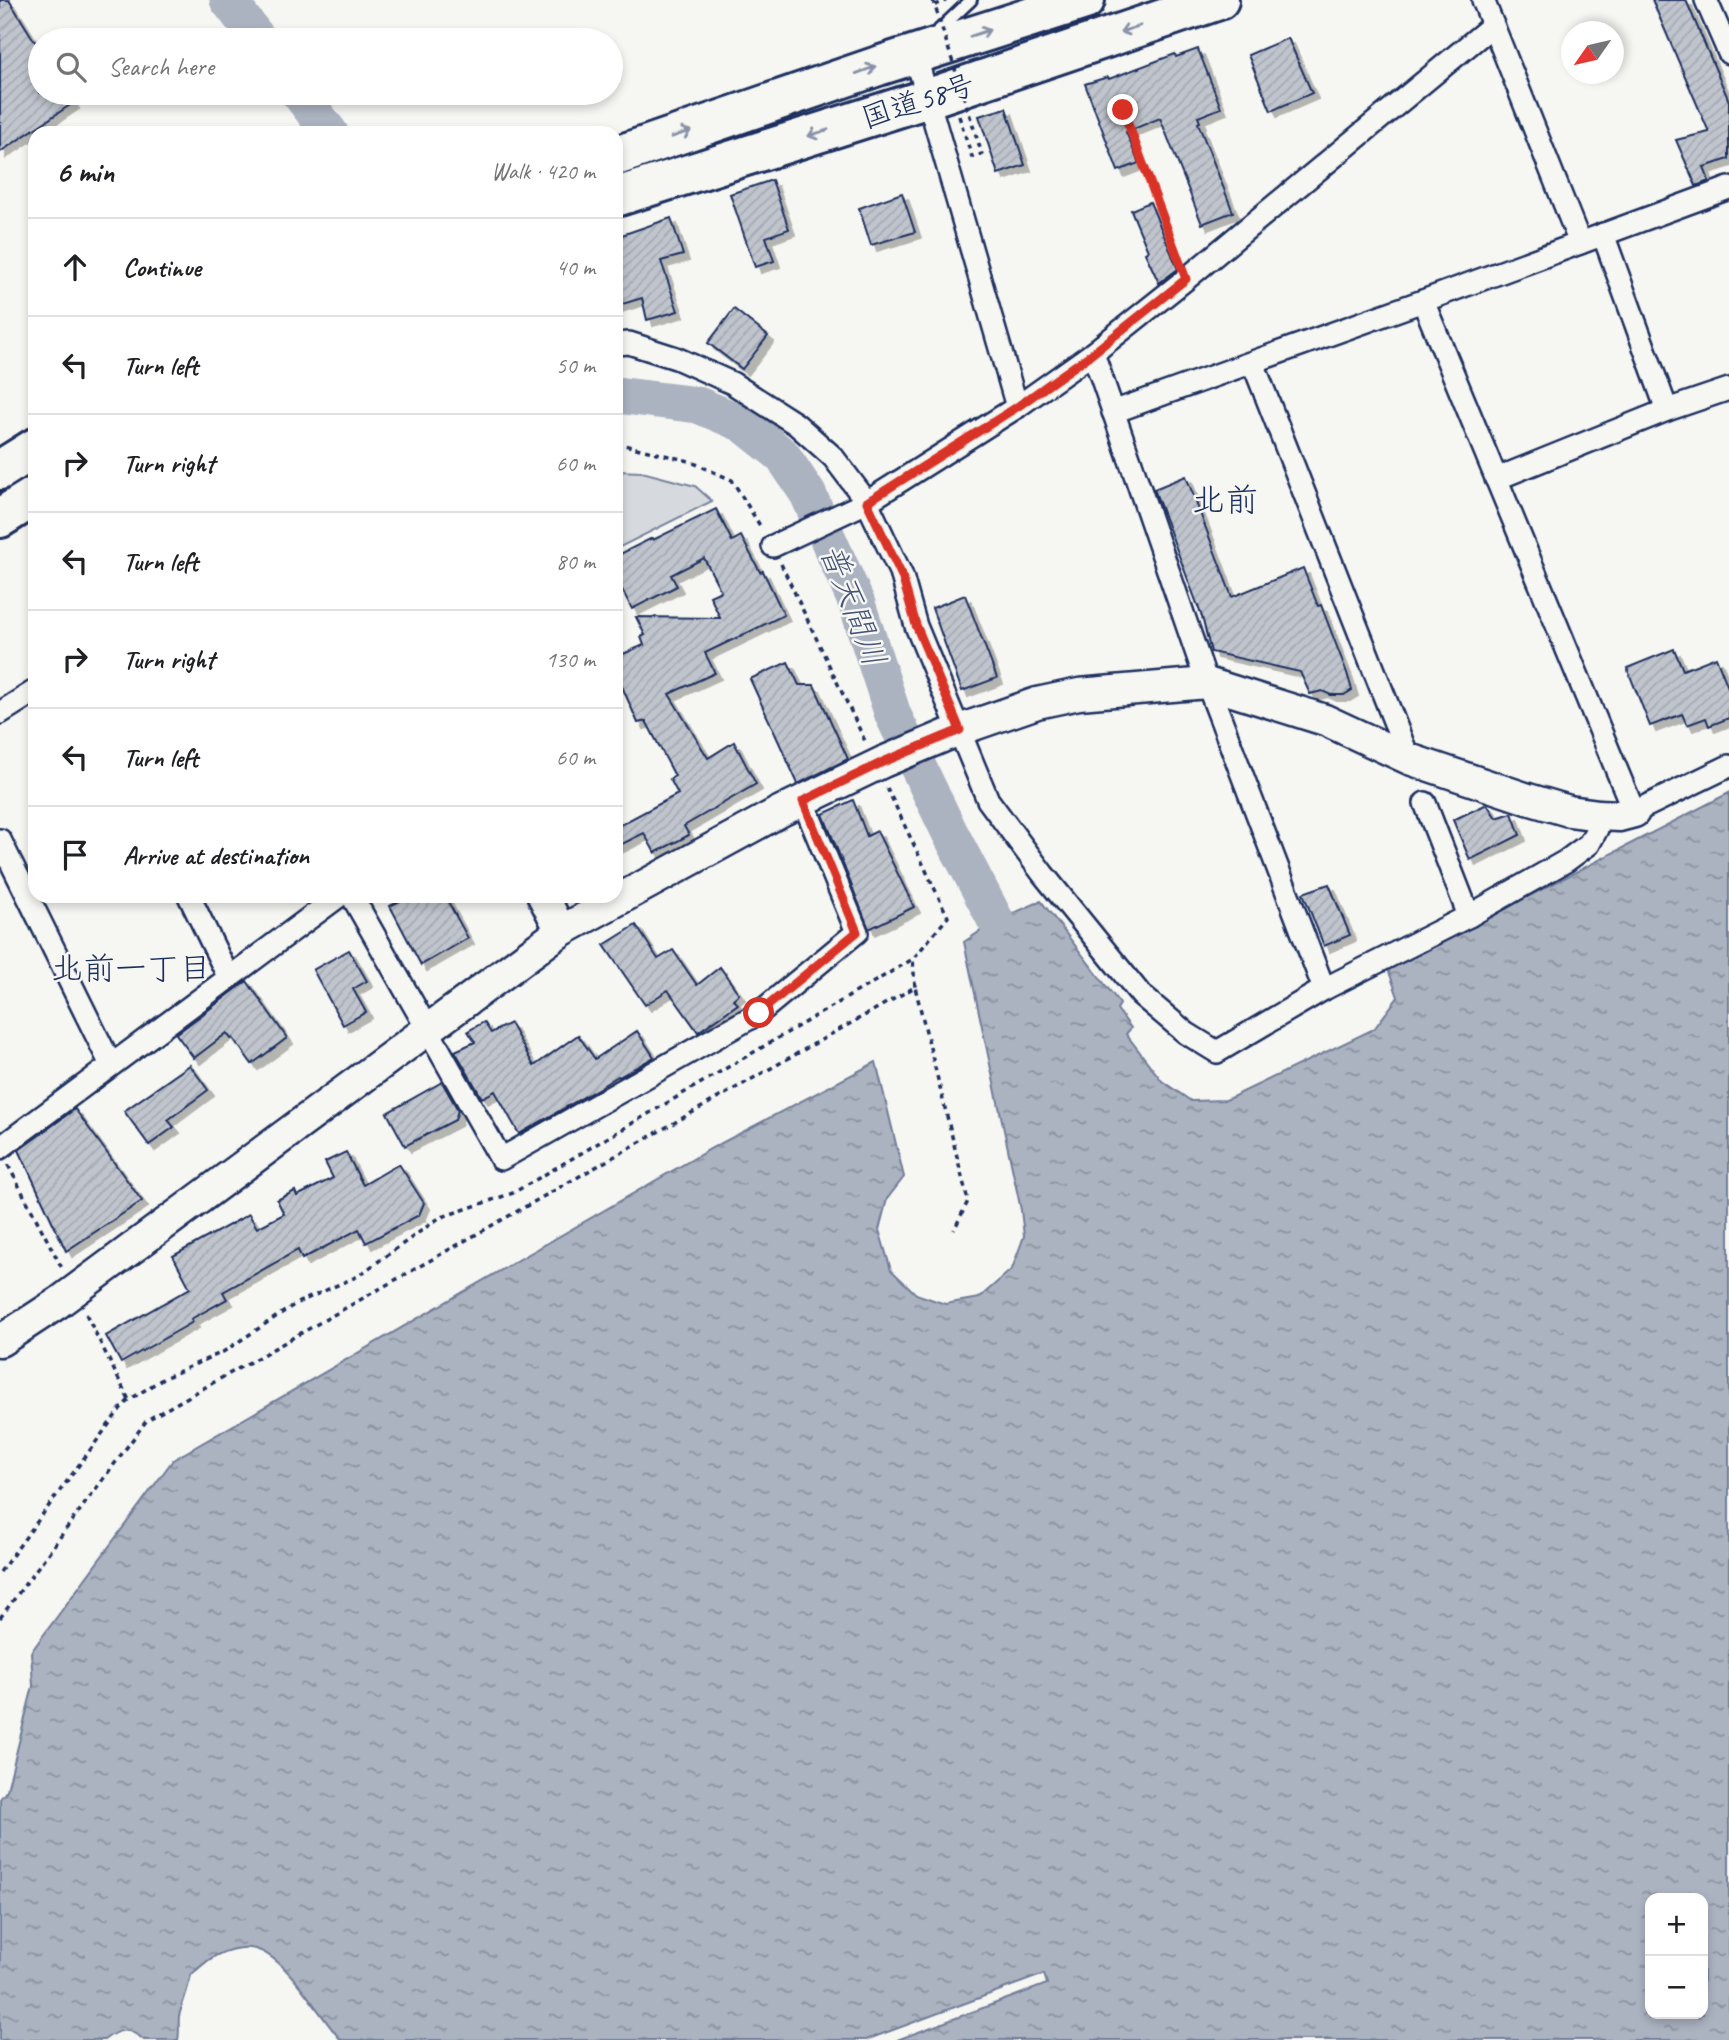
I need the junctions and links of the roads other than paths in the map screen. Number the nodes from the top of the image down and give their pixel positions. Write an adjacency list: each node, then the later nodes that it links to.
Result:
1 (971, 0): 8 (lane)
2 (1219, 0): 5 (highway, 国道58号, one-way to 5)
3 (1483, 0): 6 (street)
4 (1706, 0): 7 (street)
5 (1059, 19): 8 (highway, 国道58号, one-way to 5); 9 (highway, 国道58号)
6 (1493, 25): 14 (street); 17 (street)
7 (1729, 53)
8 (915, 54): 9 (street); 10 (highway, 国道58号, one-way to 8)
9 (943, 104): 12 (highway, 国道58号, one-way to 12); 20 (street)
10 (623, 154)
11 (1729, 188): 13 (street)
12 (623, 195)
13 (1603, 234): 14 (street); 21 (street)
14 (1580, 243): 15 (street)
15 (1423, 301): 18 (street); 25 (street)
16 (623, 343): 27 (street)
17 (1093, 353): 20 (street); 22 (street)
18 (1253, 363): 22 (street); 34 (street)
19 (1729, 389): 21 (street)
20 (1017, 407): 27 (street)
21 (1667, 410): 25 (street)
22 (1113, 412): 30 (street)
23 (28, 452): 24 (highway)
24 (0, 470)
25 (1496, 479): 38 (street)
26 (28, 500): 28 (highway)
27 (859, 505): 29 (street); 33 (street)
28 (0, 518)
29 (773, 546)
30 (1207, 683): 33 (street); 34 (street); 52 (street)
31 (28, 695): 32 (street)
32 (0, 713)
33 (954, 732): 36 (street); 52 (street)
34 (1409, 759): 39 (street)
35 (1729, 766): 38 (street)
36 (803, 801): 42 (street); 53 (street)
37 (1425, 803): 49 (street)
38 (1634, 812): 39 (street)
39 (1599, 815): 49 (street)
40 (0, 840): 41 (street)
41 (28, 897)
42 (623, 898)
43 (31, 903): 54 (street)
44 (192, 903): 51 (street)
45 (330, 903): 51 (street)
46 (356, 903): 53 (street)
47 (547, 903): 50 (street)
48 (613, 903): 50 (street)
49 (1469, 916): 52 (street)
50 (561, 931): 53 (street)
51 (229, 978): 54 (street)
52 (1324, 989)
53 (429, 1029): 56 (street)
54 (111, 1065): 55 (street)
55 (0, 1148)
56 (0, 1341)

